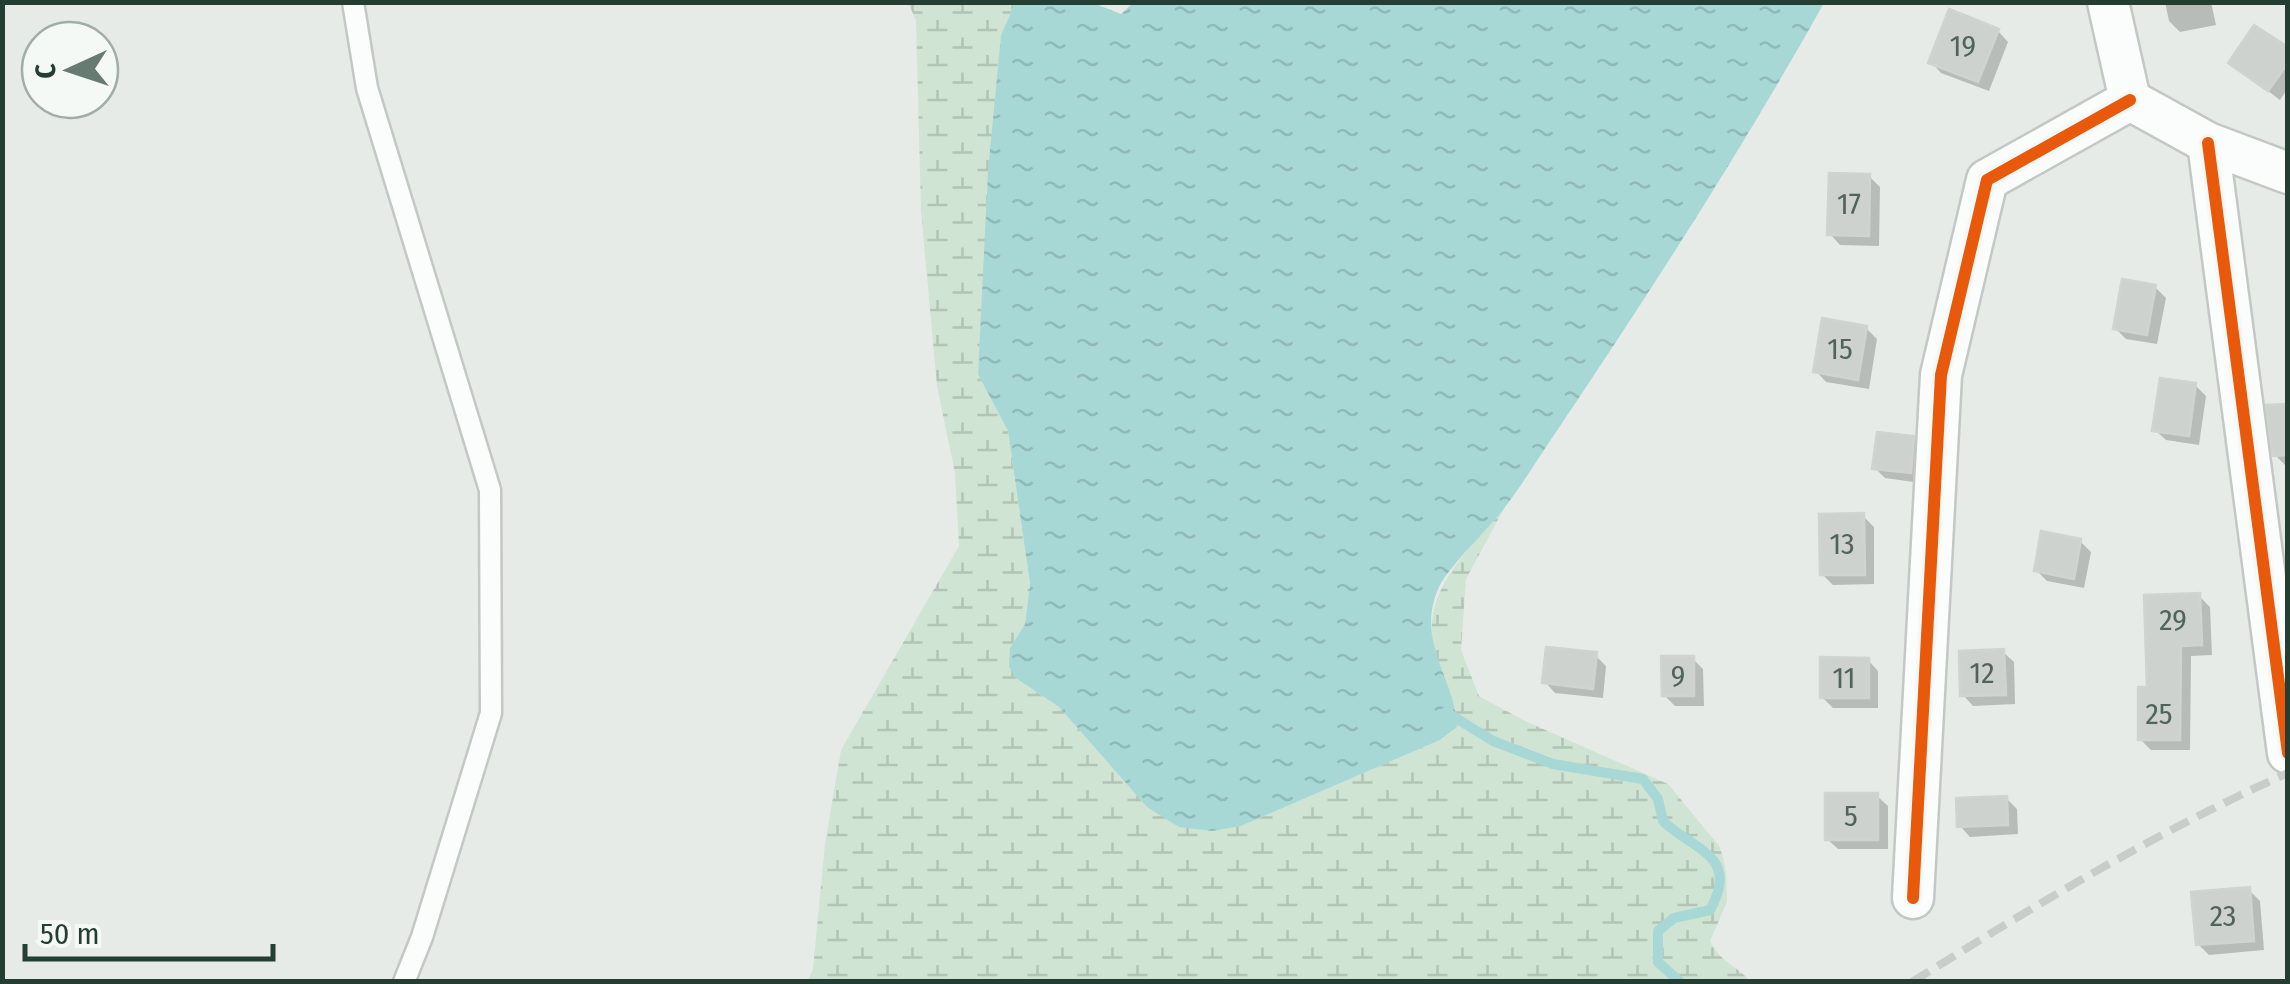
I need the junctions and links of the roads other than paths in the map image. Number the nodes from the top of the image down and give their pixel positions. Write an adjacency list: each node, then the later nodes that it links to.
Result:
1 (353, 2): 8 (lane)
2 (2108, 2): 3 (street)
3 (2130, 100): 4 (street); 7 (street)
4 (2208, 143): 5 (street); 6 (street)
5 (2288, 173)
6 (2288, 754)
7 (1912, 898)
8 (404, 982)

